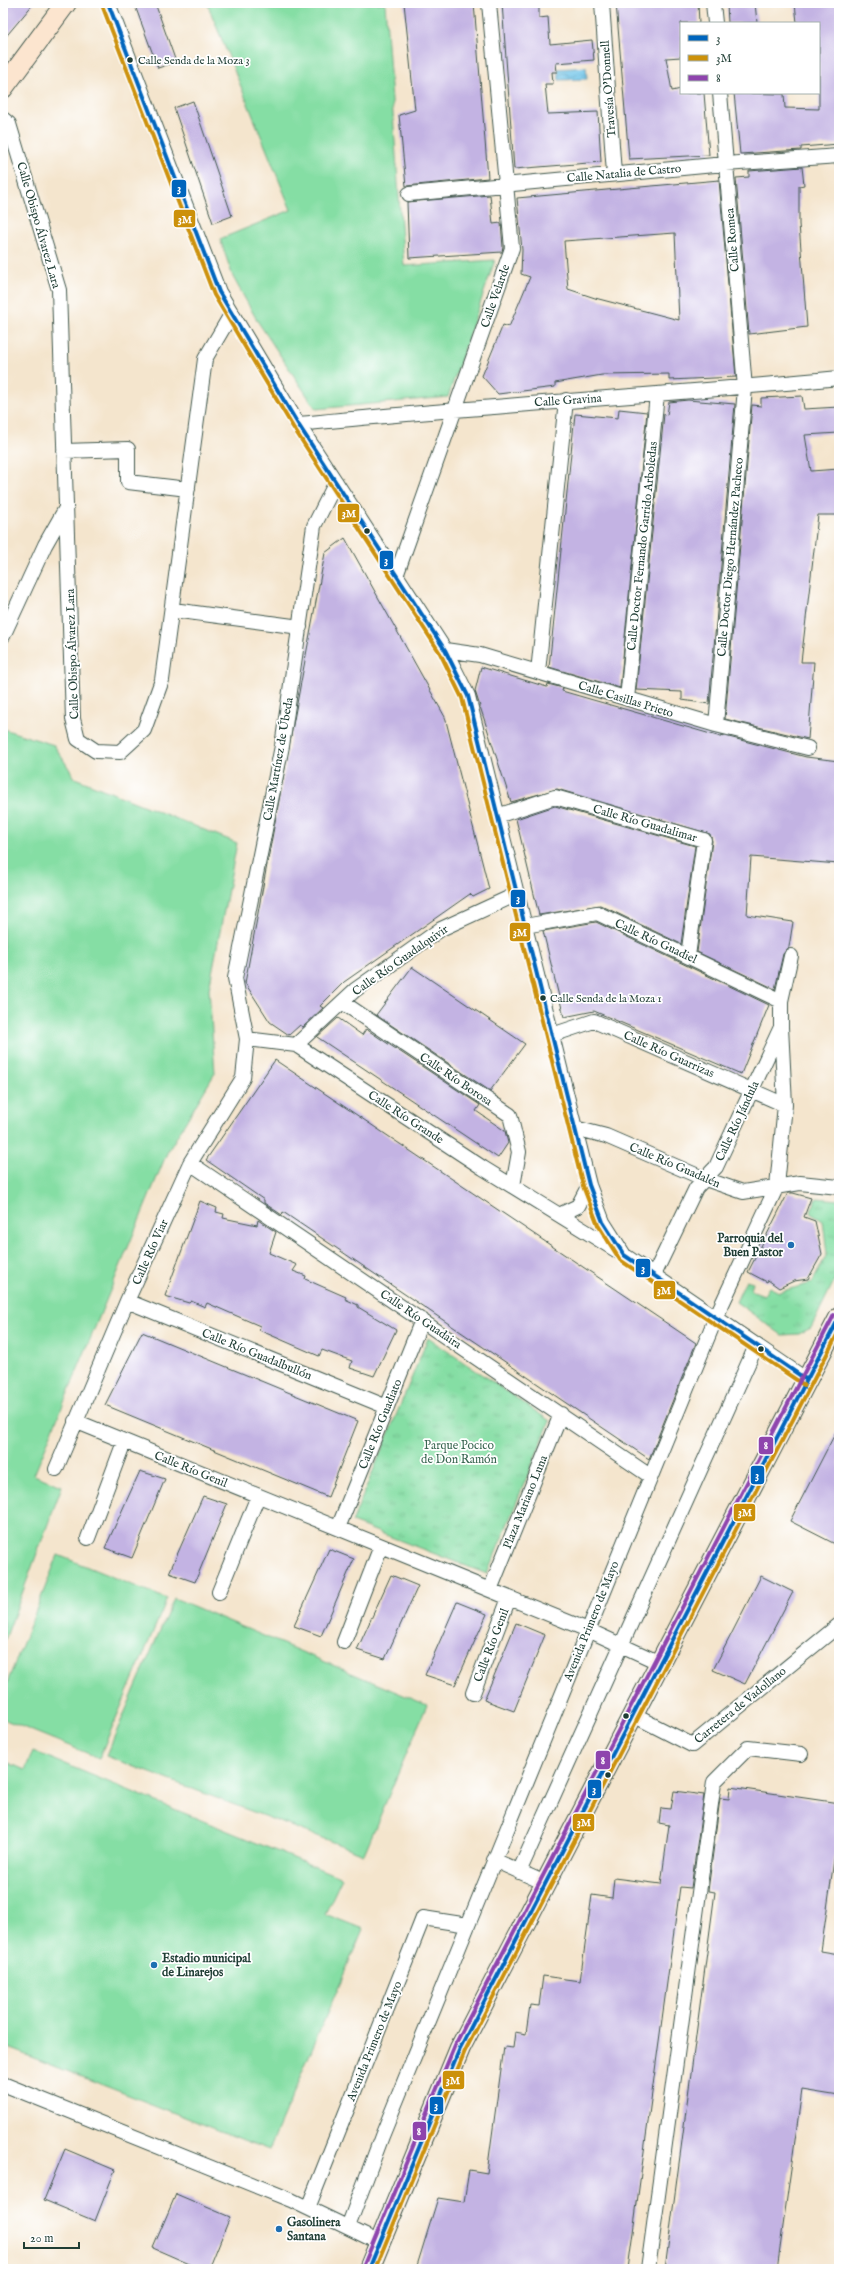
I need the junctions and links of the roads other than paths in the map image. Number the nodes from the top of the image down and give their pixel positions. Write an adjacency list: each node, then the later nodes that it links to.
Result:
1 (66, 3): 7 (main road)
2 (108, 3): 15 (street)
3 (489, 3): 13 (street, Calle Velarde)
4 (602, 3): 12 (street, Travesía O'Donnell)
5 (713, 3): 6 (street)
6 (715, 22)
7 (3, 88)
8 (720, 94): 11 (street, Calle Romea)
9 (3, 119): 22 (street, Calle Obispo Álvarez Lara)
10 (839, 156): 11 (street, Calle Natalia de Castro)
11 (725, 164): 12 (street, Calle Natalia de Castro); 17 (street, Calle Romea)
12 (614, 174): 13 (street, Calle Natalia de Castro)
13 (506, 184): 14 (street, Calle Natalia de Castro); 20 (street, Calle Velarde)
14 (409, 194)
15 (232, 313): 21 (street); 24 (street, Calle Obispo Álvarez Lara)
16 (839, 378): 17 (street, Calle Gravina)
17 (745, 388): 18 (street, Calle Gravina); 33 (street, Calle Doctor Diego Hernández Pacheco)
18 (657, 394): 19 (street, Calle Gravina); 32 (street, Calle Doctor Fernando Garrido Arboledas)
19 (566, 400): 20 (street, Calle Gravina); 31 (street)
20 (456, 408): 21 (street, Calle Gravina); 26 (street, Calle Velarde)
21 (298, 424): 23 (street)
22 (64, 451): 24 (street); 25 (street, Calle Obispo Álvarez Lara)
23 (336, 482): 26 (street); 28 (street, Calle Martínez de Úbeda)
24 (188, 489): 27 (street, Calle Obispo Álvarez Lara)
25 (66, 508): 27 (street, Calle Obispo Álvarez Lara); 29 (street)
26 (396, 576): 30 (street)
27 (173, 610): 28 (street)
28 (300, 626): 44 (street, Calle Martínez de Úbeda)
29 (3, 636)
30 (445, 650): 31 (street, Calle Casillas Prieto); 35 (street)
31 (538, 672): 32 (street, Calle Casillas Prieto)
32 (627, 699): 33 (street, Calle Casillas Prieto)
33 (716, 726): 34 (street, Calle Casillas Prieto)
34 (808, 748)
35 (497, 816): 36 (street); 38 (street, Calle Río Guadalimar)
36 (517, 894): 37 (street); 41 (street, Calle Río Guadalquivir)
37 (525, 926): 38 (street, Calle Río Guadiel); 43 (street)
38 (688, 956): 40 (street, Calle Río Guadiel)
39 (792, 956): 40 (street, Calle Río Jándula)
40 (780, 1001): 42 (street, Calle Río Jándula)
41 (342, 1002): 45 (street, Calle Río Guadalquivir); 52 (street, Calle Río Borosa)
42 (781, 1027): 46 (street, Calle Río Jándula); 47 (street)
43 (552, 1035): 46 (street, Calle Río Guarrizas); 48 (street)
44 (247, 1039): 45 (street, Calle Río Grande); 49 (street, Calle Río Viar)
45 (296, 1045): 52 (street, Calle Río Grande)
46 (752, 1090): 47 (street, Calle Río Guarrizas); 50 (street, Calle Río Jándula)
47 (785, 1105): 53 (street)
48 (575, 1128): 50 (street, Calle Río Guadalén); 51 (street)
49 (190, 1163): 58 (street, Calle Río Viar); 61 (street, Calle Río Guadaira)
50 (705, 1179): 53 (street, Calle Río Guadalén); 57 (street, Calle Río Jándula)
51 (589, 1185): 55 (street); 56 (street)
52 (513, 1186): 55 (street, Calle Río Grande)
53 (777, 1186): 54 (street, Calle Río Guadalén); 59 (street)
54 (839, 1187)
55 (559, 1215): 56 (street, Calle Río Grande)
56 (624, 1255): 57 (street, Calle Río Grande)
57 (654, 1276): 59 (street, Calle Río Grande)
58 (127, 1301): 64 (street, Calle Río Guadalbullón); 66 (street, Calle Río Viar)
59 (716, 1317): 62 (street, Calle Río Grande); 69 (street, Avenida Primero de Mayo)
60 (839, 1318): 63 (main road)
61 (422, 1320): 64 (street, Calle Río Guadiato); 65 (street, Calle Río Guadaira)
62 (756, 1346): 63 (street, Calle Río Grande); 80 (street)
63 (807, 1380): 81 (main road)
64 (387, 1407): 71 (street, Calle Río Guadiato)
65 (561, 1414): 69 (street, Calle Río Guadaira); 74 (street, Plaza Mariano Luna)
66 (75, 1421): 67 (street, Calle Río Genil); 68 (street, Calle Río Viar)
67 (124, 1442): 70 (street, Calle Río Genil); 72 (street)
68 (56, 1469)
69 (650, 1476): 78 (street, Avenida Primero de Mayo)
70 (258, 1496): 71 (street, Calle Río Genil); 75 (street)
71 (338, 1528): 73 (street, Calle Río Genil)
72 (88, 1538)
73 (381, 1546): 74 (street, Calle Río Genil); 79 (street)
74 (490, 1590): 76 (street, Calle Río Genil)
75 (219, 1592)
76 (509, 1598): 78 (street, Calle Río Genil); 82 (street, Calle Río Genil)
77 (839, 1625): 83 (street, Carretera de Vadollano)
78 (588, 1630): 80 (street, Calle Río Genil); 85 (street, Avenida Primero de Mayo)
79 (344, 1642)
80 (622, 1646): 81 (street, Calle Río Genil); 86 (street)
81 (660, 1663): 83 (main road)
82 (473, 1693)
83 (634, 1714): 87 (main road)
84 (801, 1754): 94 (street)
85 (494, 1860): 86 (street); 88 (street, Avenida Primero de Mayo)
86 (519, 1872): 87 (street)
87 (545, 1883): 92 (main road)
88 (468, 1926): 90 (street, Avenida Primero de Mayo); 91 (street, Avenida Primero de Mayo)
89 (3, 2084): 90 (street)
90 (308, 2208): 91 (street)
91 (348, 2228): 92 (street)
92 (380, 2243): 93 (main road)
93 (369, 2269)
94 (648, 2269)

